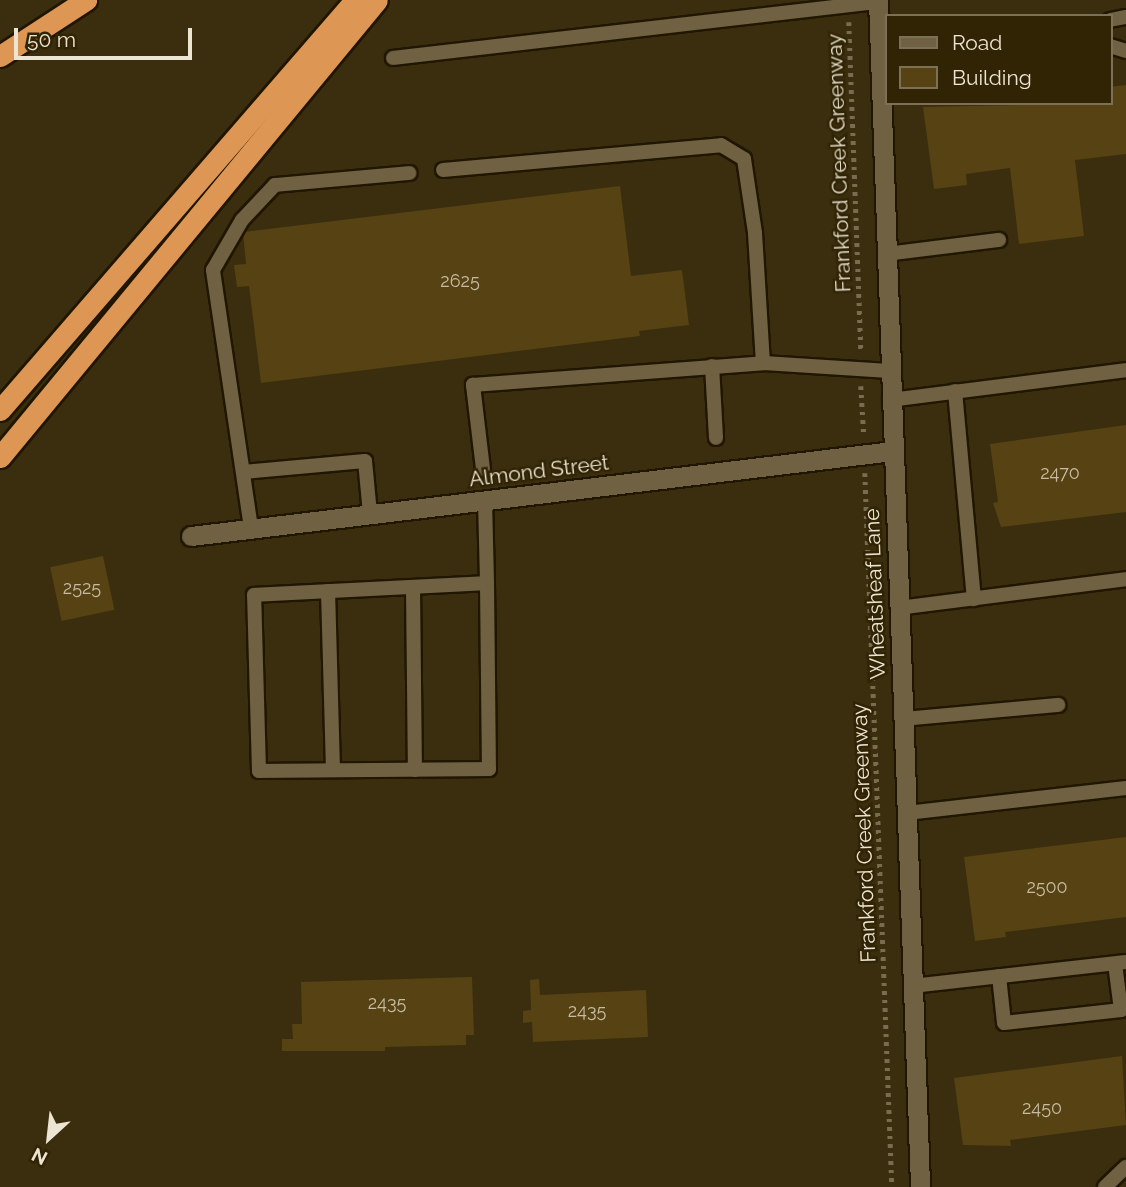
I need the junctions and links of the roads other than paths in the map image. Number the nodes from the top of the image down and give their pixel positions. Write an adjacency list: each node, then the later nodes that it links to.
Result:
1 (86, 0): 5 (highway)
2 (355, 0): 18 (highway)
3 (377, 0): 21 (highway)
4 (878, 1): 6 (lane); 7 (street, Wheatsheaf Lane)
5 (0, 56)
6 (393, 58)
7 (883, 65): 11 (street, Wheatsheaf Lane)
8 (443, 170): 12 (lane)
9 (409, 173): 23 (lane)
10 (999, 240): 11 (lane)
11 (886, 254): 15 (street, Wheatsheaf Lane)
12 (763, 363): 13 (lane); 15 (lane)
13 (712, 366): 19 (lane); 22 (lane)
14 (1126, 370): 16 (lane)
15 (890, 371): 17 (street, Wheatsheaf Lane)
16 (956, 391): 17 (lane); 32 (lane)
17 (890, 400): 20 (street, Wheatsheaf Lane)
18 (0, 410)
19 (716, 438)
20 (892, 452): 24 (street, Almond Street); 33 (street, Wheatsheaf Lane)
21 (0, 457)
22 (483, 469)
23 (243, 472): 25 (lane); 26 (lane)
24 (485, 500): 25 (street, Almond Street); 29 (lane)
25 (370, 514): 26 (street, Almond Street)
26 (251, 528): 27 (street, Almond Street)
27 (191, 536)
28 (1126, 579): 32 (lane)
29 (487, 583): 30 (lane); 37 (lane)
30 (413, 587): 31 (lane); 37 (lane)
31 (328, 591): 36 (lane); 36 (lane)
32 (974, 598): 33 (lane)
33 (898, 608): 35 (street, Wheatsheaf Lane)
34 (1058, 705): 35 (lane)
35 (903, 719): 39 (street, Wheatsheaf Lane)
36 (333, 770): 37 (lane)
37 (415, 770)
38 (1126, 788): 39 (lane)
39 (906, 813): 42 (street, Wheatsheaf Lane)
40 (1121, 963): 41 (lane); 41 (lane)
41 (999, 976): 42 (lane)
42 (912, 986): 44 (street, Wheatsheaf Lane)
43 (1126, 1167): 45 (lane)
44 (920, 1187)
45 (1105, 1187)

